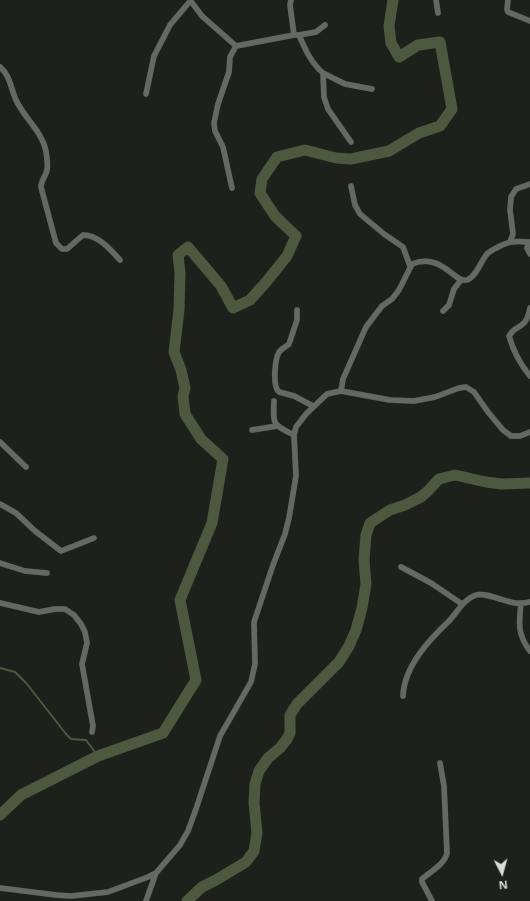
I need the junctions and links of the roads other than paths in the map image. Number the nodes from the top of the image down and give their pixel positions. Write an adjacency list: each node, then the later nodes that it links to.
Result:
1 (190, 0): 9 (street); 13 (street)
2 (291, 0): 8 (street)
3 (436, 0): 5 (street)
4 (508, 0): 6 (street)
5 (438, 13)
6 (530, 21)
7 (325, 25): 8 (street)
8 (296, 35): 9 (street); 11 (street)
9 (236, 46): 17 (street)
10 (0, 67): 21 (street)
11 (323, 73): 12 (street); 14 (street)
12 (372, 89)
13 (146, 94)
14 (351, 142)
15 (530, 184): 18 (street)
16 (351, 186): 22 (street)
17 (232, 188)
18 (510, 242): 19 (street); 23 (street)
19 (529, 242): 20 (street)
20 (530, 254)
21 (120, 260)
22 (410, 266): 23 (street); 28 (street)
23 (461, 280): 26 (street)
24 (530, 308): 27 (street)
25 (297, 310): 30 (street)
26 (443, 311)
27 (530, 376)
28 (341, 391): 30 (street); 33 (street)
29 (274, 401): 31 (street)
30 (313, 406): 34 (street)
31 (277, 426): 32 (street); 34 (street)
32 (252, 430)
33 (530, 432)
34 (294, 435): 51 (street)
35 (0, 442): 36 (street)
36 (3, 449): 37 (street)
37 (26, 467)
38 (0, 504): 39 (street)
39 (94, 538)
40 (0, 563): 42 (street)
41 (401, 567): 46 (street)
42 (47, 573)
43 (530, 602): 45 (street)
44 (0, 603): 49 (street)
45 (522, 603): 46 (street); 47 (street)
46 (462, 604): 48 (street)
47 (530, 651)
48 (403, 696)
49 (92, 732)
50 (440, 763): 54 (street)
51 (156, 873): 52 (street); 53 (street)
52 (0, 888)
53 (146, 901)
54 (432, 901)

